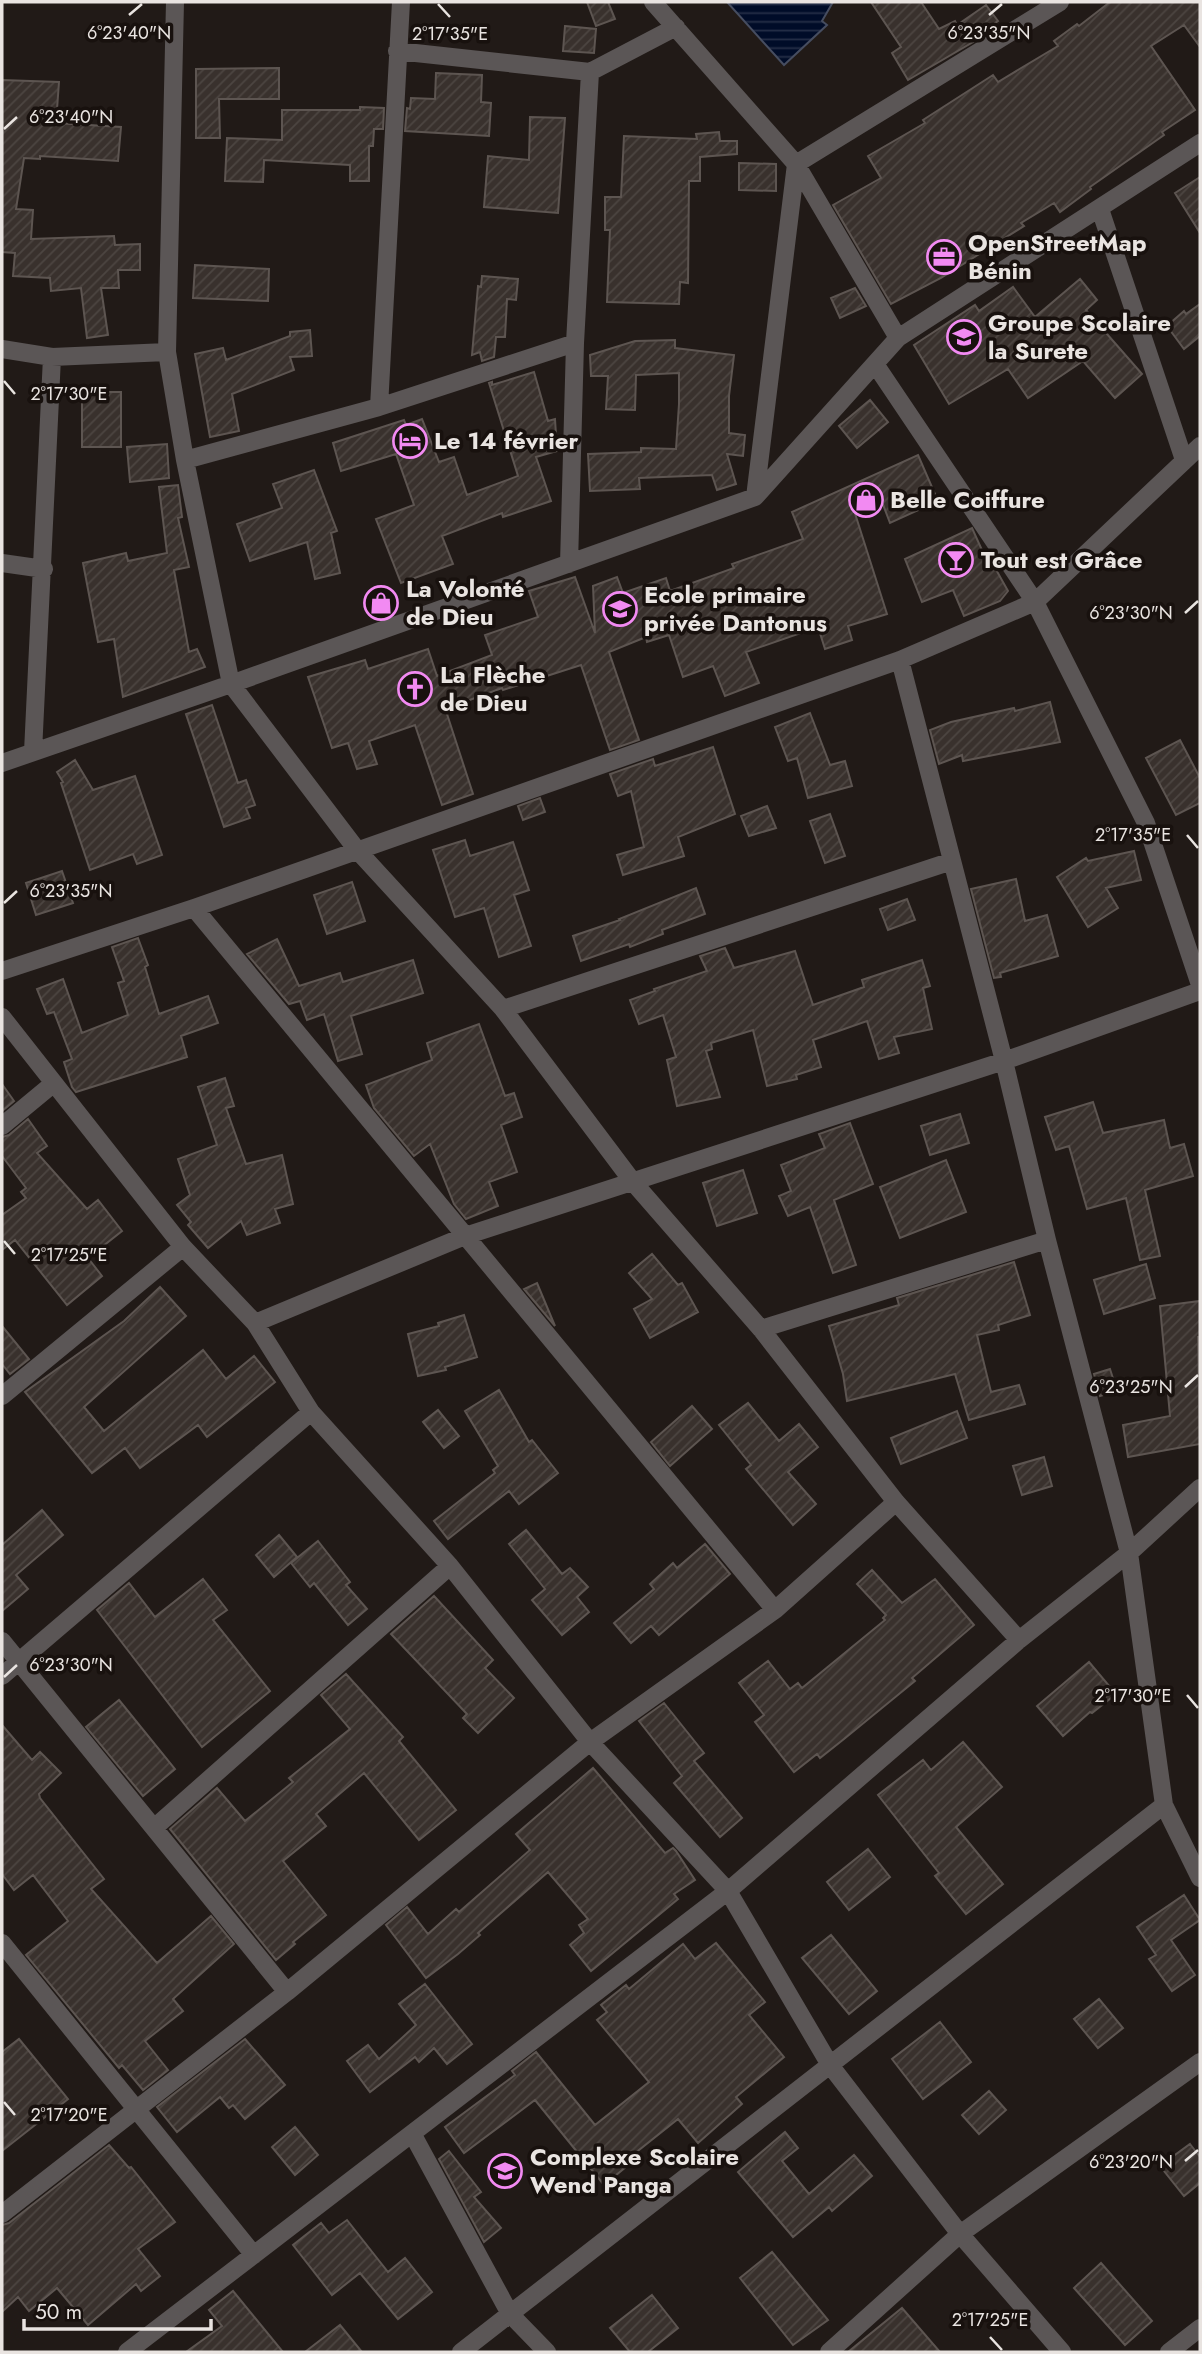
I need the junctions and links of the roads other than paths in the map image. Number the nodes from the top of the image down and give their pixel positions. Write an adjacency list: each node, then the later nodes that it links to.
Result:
1 (174, 2): 14 (street)
2 (401, 2): 6 (street)
3 (653, 2): 5 (street)
4 (1060, 2): 9 (street)
5 (676, 27): 7 (street); 9 (street)
6 (397, 51): 7 (street); 17 (street)
7 (590, 72): 12 (street)
8 (1200, 143): 10 (street)
9 (796, 164): 11 (street); 21 (street)
10 (1100, 209): 11 (street); 20 (street)
11 (898, 338): 16 (street)
12 (575, 343): 17 (street); 23 (street)
13 (2, 349): 15 (street)
14 (167, 352): 15 (street); 19 (street)
15 (52, 357): 24 (street)
16 (875, 365): 21 (street); 25 (street)
17 (379, 407): 19 (street)
18 (1200, 446): 20 (street)
19 (185, 460): 27 (street)
20 (1184, 460): 25 (street)
21 (755, 497): 23 (street)
22 (2, 563): 24 (street)
23 (569, 564): 27 (street)
24 (44, 569): 28 (street)
25 (1035, 602): 26 (street); 34 (street)
26 (900, 660): 30 (street); 31 (street)
27 (231, 684): 28 (street); 30 (street)
28 (33, 752): 29 (street)
29 (5, 760)
30 (358, 850): 32 (street); 36 (street)
31 (952, 861): 36 (street); 38 (street)
32 (194, 908): 33 (street); 42 (street)
33 (2, 971)
34 (1200, 985)
35 (1200, 991): 38 (street)
36 (503, 1009): 41 (street)
37 (2, 1017): 39 (street)
38 (1004, 1061): 41 (street); 43 (street)
39 (54, 1083): 40 (street); 44 (street)
40 (2, 1125)
41 (634, 1182): 42 (street); 46 (street)
42 (465, 1236): 45 (street); 53 (street)
43 (1047, 1240): 46 (street); 51 (street)
44 (183, 1247): 45 (street); 47 (street)
45 (255, 1323): 48 (street)
46 (761, 1329): 50 (street)
47 (2, 1396)
48 (311, 1412): 52 (street); 56 (street)
49 (1200, 1488): 51 (street)
50 (896, 1502): 53 (street); 54 (street)
51 (1129, 1553): 54 (street); 59 (street)
52 (450, 1566): 58 (street); 60 (street)
53 (775, 1610): 58 (street)
54 (1019, 1640): 62 (street)
55 (2, 1641): 56 (street)
56 (19, 1662): 57 (street); 60 (street)
57 (2, 1676)
58 (590, 1742): 62 (street); 64 (street)
59 (1164, 1805): 61 (street); 66 (street)
60 (154, 1828): 64 (street)
61 (1200, 1878)
62 (728, 1891): 66 (street); 68 (street)
63 (2, 1943): 67 (street)
64 (287, 1992): 67 (street)
65 (1200, 2062): 70 (street)
66 (830, 2065): 70 (street); 72 (street)
67 (136, 2109): 69 (street); 71 (street)
68 (413, 2135): 71 (street); 72 (street)
69 (2, 2214)
70 (960, 2234): 77 (street); 78 (street)
71 (254, 2255): 74 (street)
72 (510, 2314): 75 (street); 76 (street)
73 (1200, 2328): 79 (street)
74 (127, 2352)
75 (461, 2352)
76 (547, 2352)
77 (830, 2352)
78 (1062, 2352)
79 (1169, 2352)

